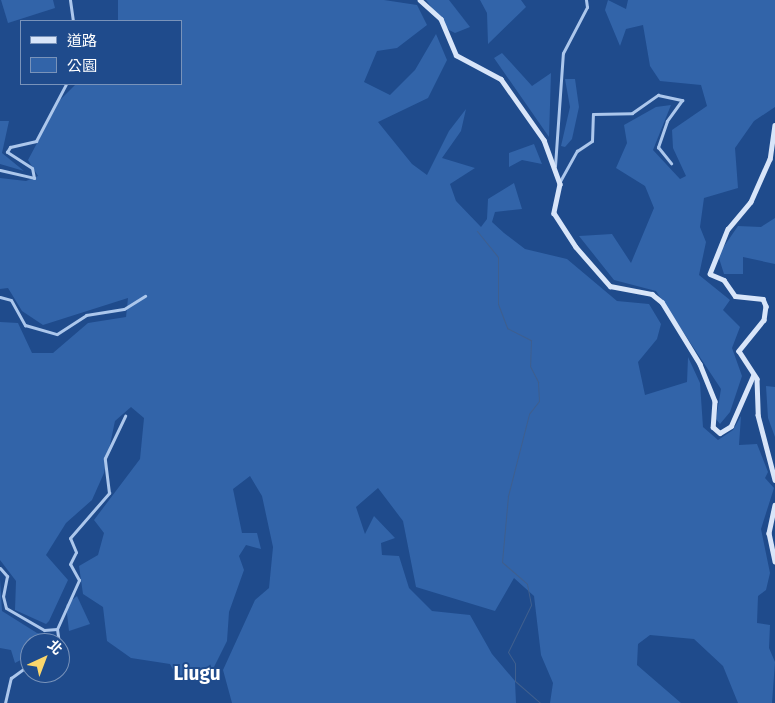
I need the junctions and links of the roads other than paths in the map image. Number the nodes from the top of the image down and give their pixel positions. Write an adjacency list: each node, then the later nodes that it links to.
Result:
1 (70, 0): 4 (street)
2 (420, 0): 8 (street)
3 (586, 0): 8 (street)
4 (73, 20)
5 (65, 85): 9 (street)
6 (775, 126): 13 (street)
7 (671, 163): 10 (street)
8 (555, 166): 10 (street)
9 (0, 170)
10 (559, 183): 13 (street)
11 (145, 296): 12 (street)
12 (0, 298)
13 (753, 376): 15 (street)
14 (125, 416): 19 (street)
15 (775, 480)
16 (775, 505): 17 (street)
17 (775, 561)
18 (0, 568): 19 (street)
19 (57, 629): 20 (street)
20 (57, 633)
21 (20, 671): 22 (street)
22 (5, 703)

